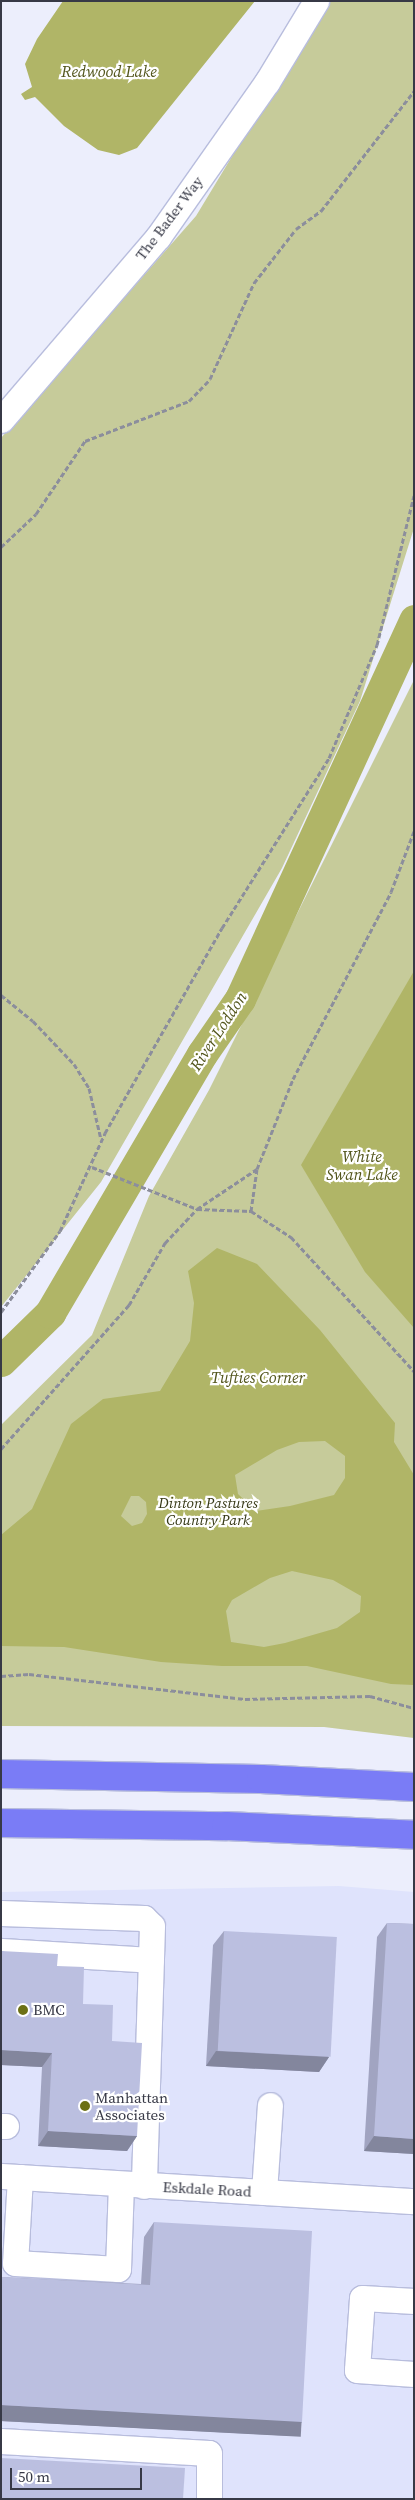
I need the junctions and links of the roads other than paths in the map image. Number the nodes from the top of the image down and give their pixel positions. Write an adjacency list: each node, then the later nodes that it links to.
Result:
1 (316, 1): 2 (street, The Bader Way)
2 (1, 420)
3 (1, 1774): 4 (highway)
4 (414, 1787)
5 (1, 1823): 6 (highway)
6 (414, 1835)
7 (1, 1913): 9 (street)
8 (1, 1951): 9 (street)
9 (151, 1960): 12 (street)
10 (270, 2105): 13 (street)
11 (11, 2177): 12 (street, Eskdale Road); 12 (street)
12 (133, 2185): 13 (street, Eskdale Road)
13 (264, 2192): 14 (street, Eskdale Road)
14 (414, 2201)
15 (414, 2300): 16 (street)
16 (414, 2374)
17 (1, 2441): 18 (street)
18 (209, 2499)

